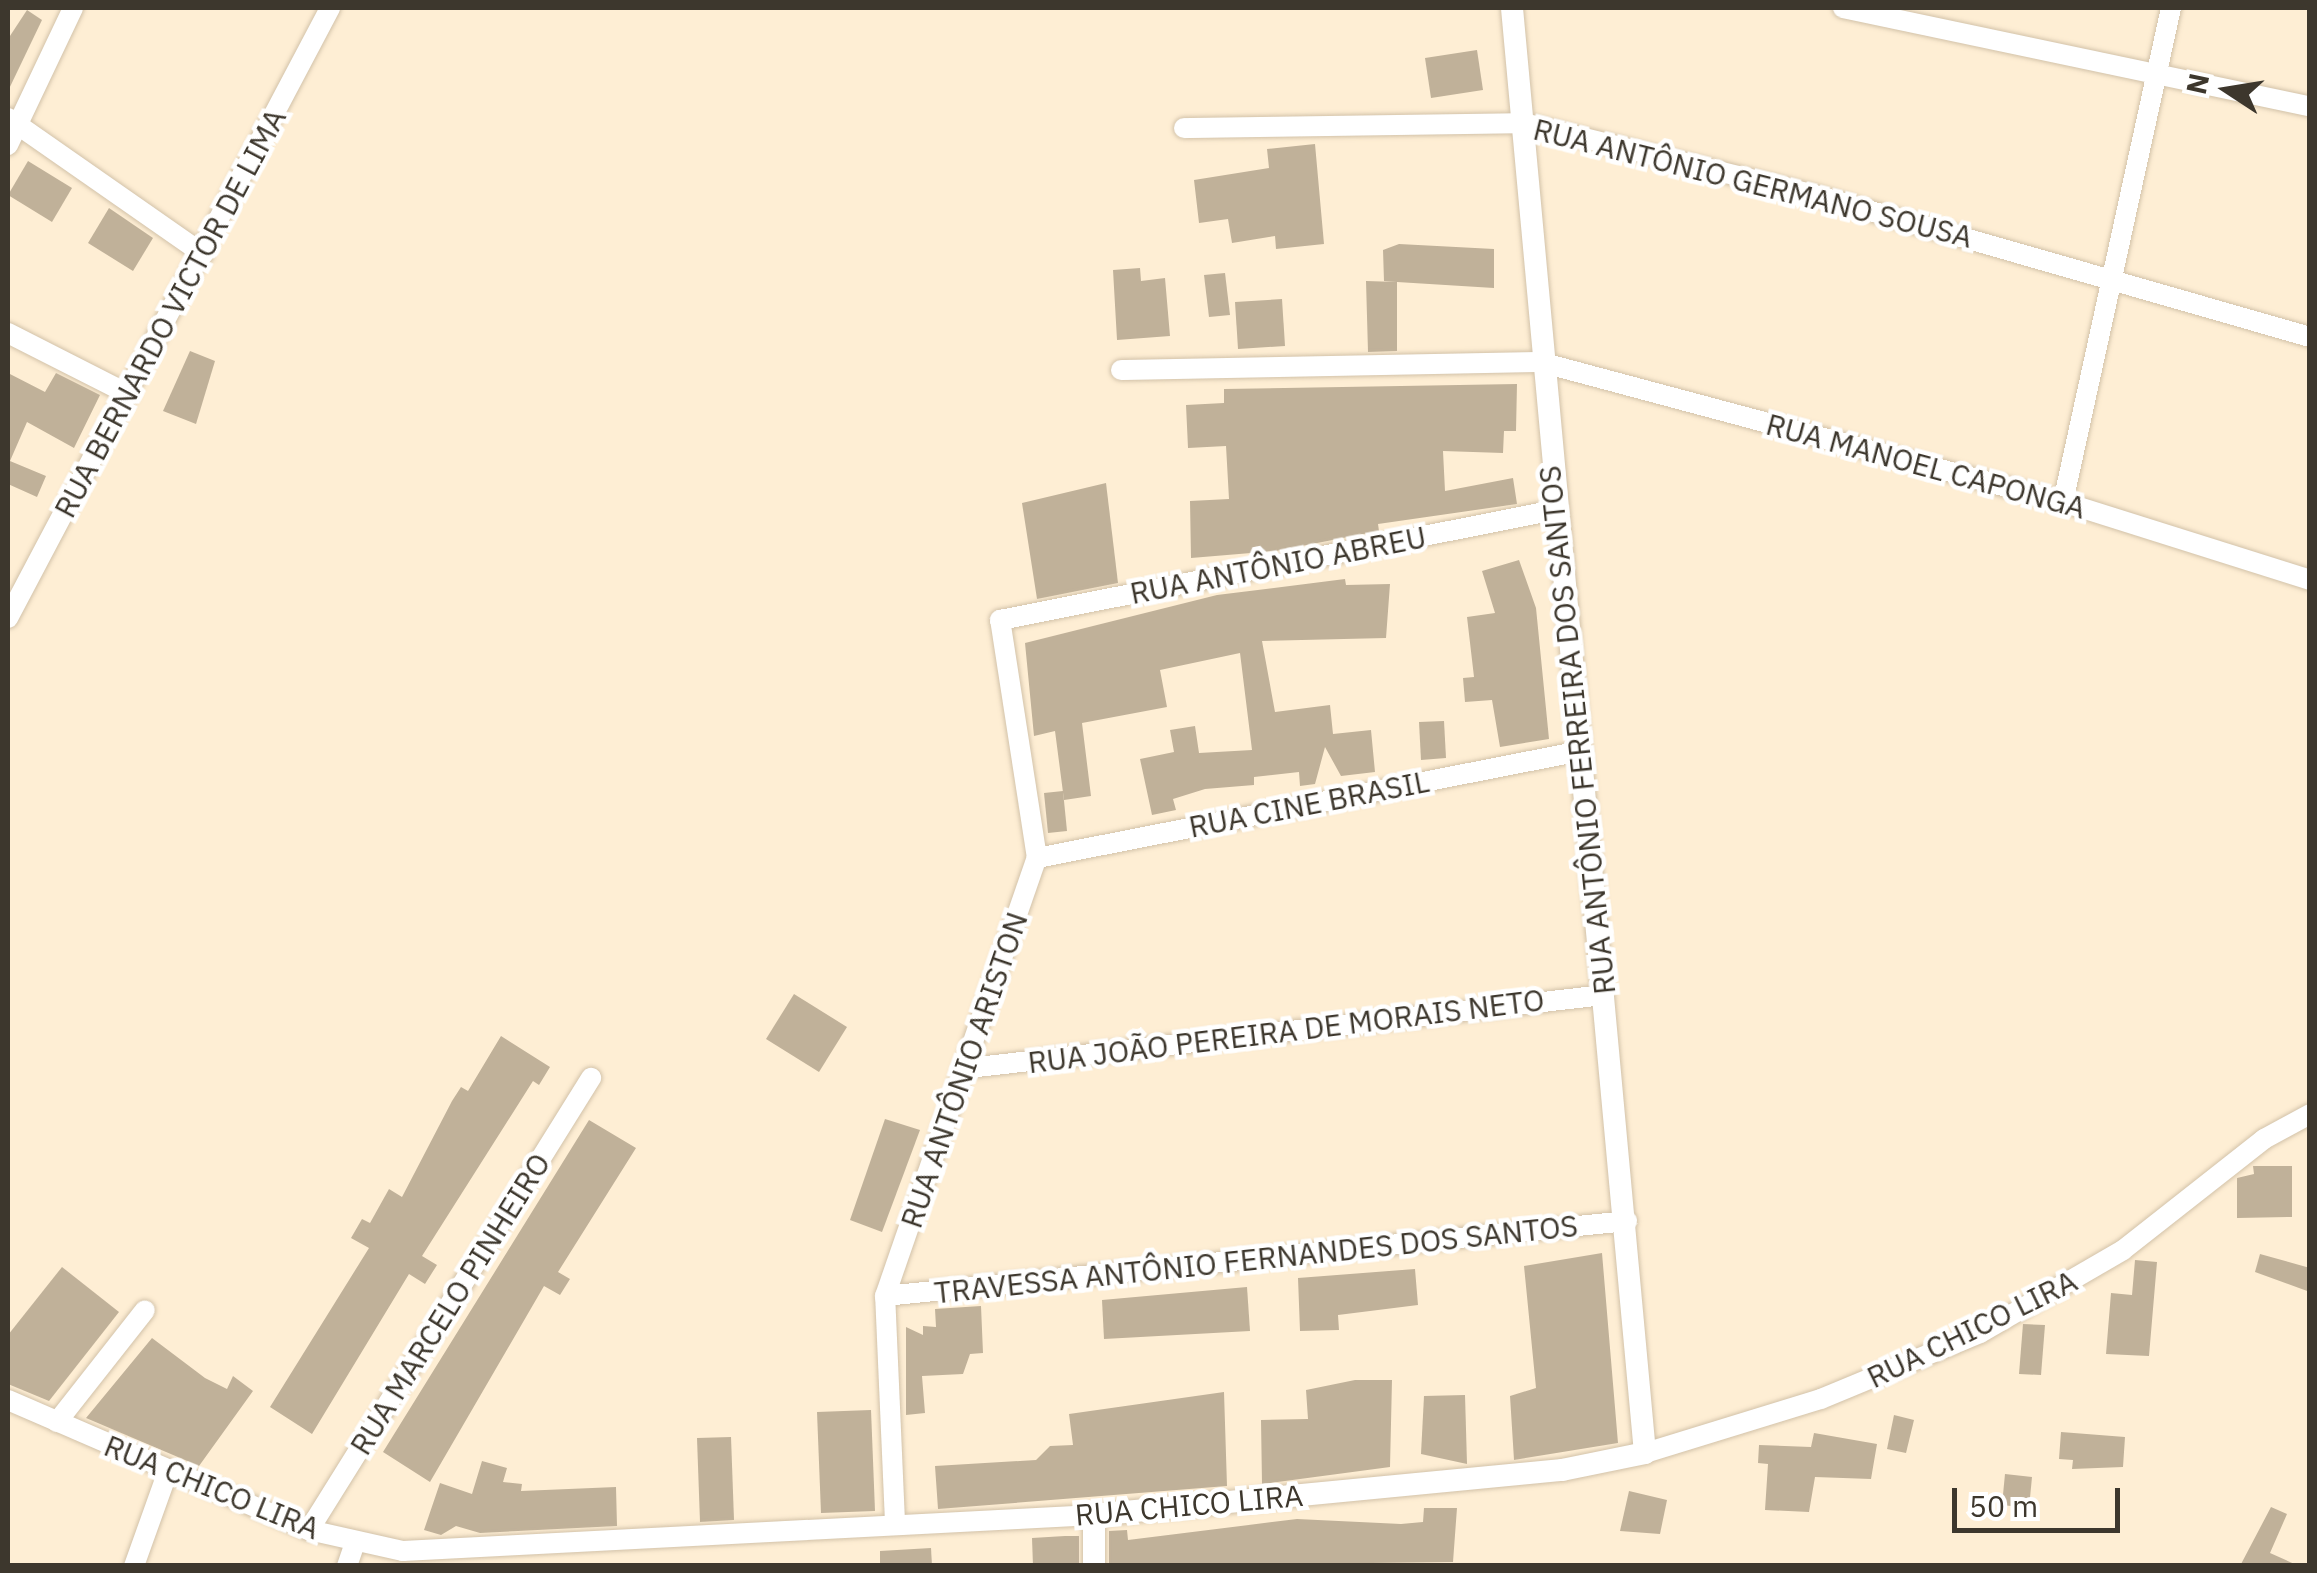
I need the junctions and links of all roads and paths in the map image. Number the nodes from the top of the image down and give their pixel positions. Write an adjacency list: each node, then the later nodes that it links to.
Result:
1 (73, 8): 8 (street)
2 (330, 8): 12 (street, RUA BERNARDO VICTOR DE LIMA)
3 (1512, 8): 9 (street, RUA ANTÔNIO FERREIRA DOS SANTOS)
4 (1843, 8): 6 (street)
5 (2171, 8): 6 (street)
6 (2157, 72): 7 (street); 13 (street)
7 (2310, 106)
8 (13, 122): 11 (street); 12 (street)
9 (1524, 123): 10 (street, RUA ANTÔNIO GERMANO SOUSA); 13 (street, RUA ANTÔNIO GERMANO SOUSA); 16 (street, RUA ANTÔNIO FERREIRA DOS SANTOS)
10 (1184, 128)
11 (8, 145)
12 (203, 254): 18 (street, RUA BERNARDO VICTOR DE LIMA)
13 (2113, 278): 15 (street, RUA ANTÔNIO GERMANO SOUSA); 19 (street)
14 (8, 334): 18 (street)
15 (2310, 337)
16 (1540, 362): 17 (street, RUA MANOEL CAPONGA); 19 (street, RUA MANOEL CAPONGA); 20 (street, RUA ANTÔNIO FERREIRA DOS SANTOS)
17 (1121, 370)
18 (128, 394): 22 (street, RUA BERNARDO VICTOR DE LIMA)
19 (2063, 502): 21 (street, RUA MANOEL CAPONGA)
20 (1555, 510): 23 (street, RUA ANTÔNIO ABREU); 24 (street, RUA ANTÔNIO FERREIRA DOS SANTOS)
21 (2310, 580)
22 (8, 618)
23 (1000, 620): 25 (street, RUA ANTÔNIO ARISTON)
24 (1581, 751): 25 (street, RUA CINE BRASIL); 26 (street, RUA ANTÔNIO FERREIRA DOS SANTOS)
25 (1036, 858): 27 (street, RUA ANTÔNIO ARISTON)
26 (1604, 994): 27 (street, RUA JOÃO PEREIRA DE MORAIS NETO); 30 (street, RUA ANTÔNIO FERREIRA DOS SANTOS)
27 (969, 1068): 31 (street, RUA ANTÔNIO ARISTON)
28 (591, 1078): 39 (street, RUA MARCELO PINHEIRO)
29 (2310, 1114): 35 (street, RUA CHICO LIRA)
30 (1626, 1221): 31 (street, TRAVESSA ANTÔNIO FERNANDES DOS SANTOS); 35 (street, RUA ANTÔNIO FERREIRA DOS SANTOS)
31 (884, 1296): 38 (street, RUA ANTÔNIO ARISTON)
32 (145, 1310): 34 (street)
33 (8, 1400): 34 (street, RUA CHICO LIRA)
34 (56, 1422): 36 (street, RUA CHICO LIRA)
35 (1645, 1453): 37 (street, RUA CHICO LIRA)
36 (168, 1471): 39 (street, RUA CHICO LIRA); 42 (street)
37 (1094, 1515): 38 (street, RUA CHICO LIRA); 44 (street)
38 (895, 1522): 41 (street, RUA CHICO LIRA)
39 (309, 1530): 40 (street, RUA CHICO LIRA)
40 (355, 1544): 41 (street, RUA CHICO LIRA); 43 (street)
41 (401, 1558)
42 (134, 1566)
43 (348, 1566)
44 (1094, 1566)

